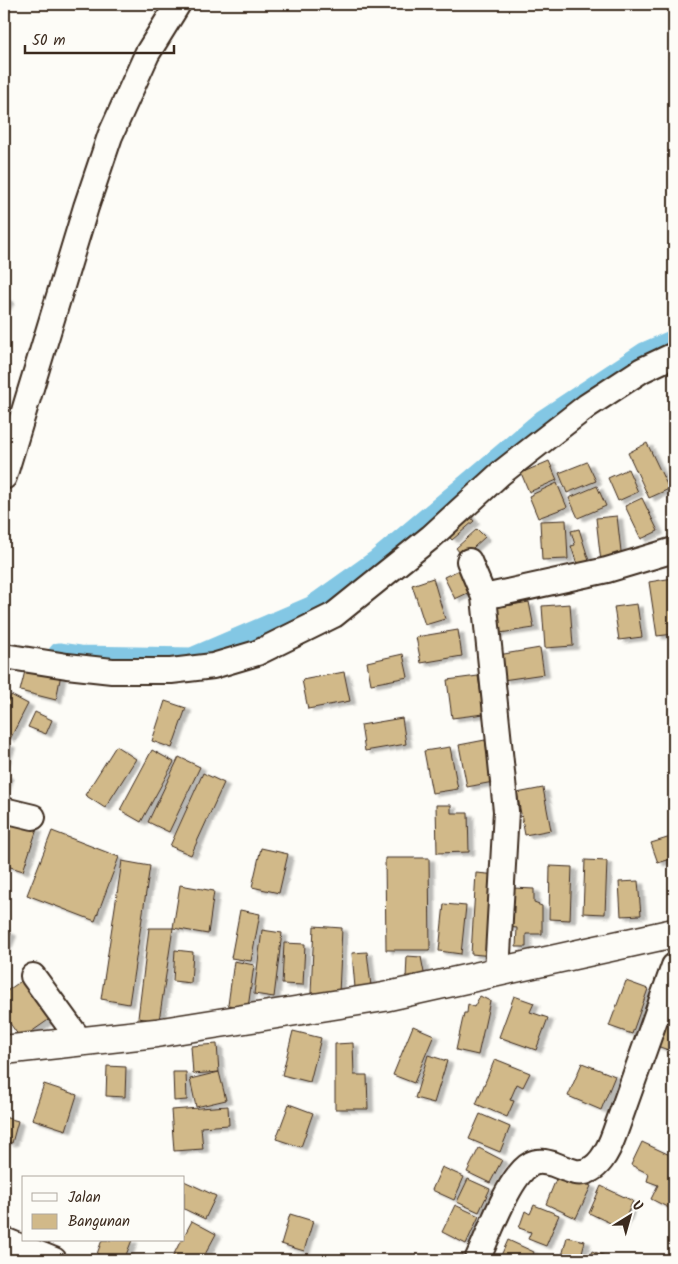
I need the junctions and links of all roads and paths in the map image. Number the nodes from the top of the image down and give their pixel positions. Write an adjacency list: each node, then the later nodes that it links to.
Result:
1 (178, 4): 3 (street)
2 (674, 355): 7 (street)
3 (4, 477)
4 (674, 550): 6 (street)
5 (469, 561): 6 (street)
6 (484, 597): 12 (street)
7 (4, 656)
8 (4, 810): 9 (street)
9 (34, 817)
10 (674, 933): 12 (main road)
11 (674, 966): 18 (street)
12 (497, 972): 14 (main road)
13 (33, 976): 14 (street)
14 (80, 1042): 15 (main road)
15 (4, 1050)
16 (4, 1240): 17 (street)
17 (54, 1260)
18 (477, 1260)

